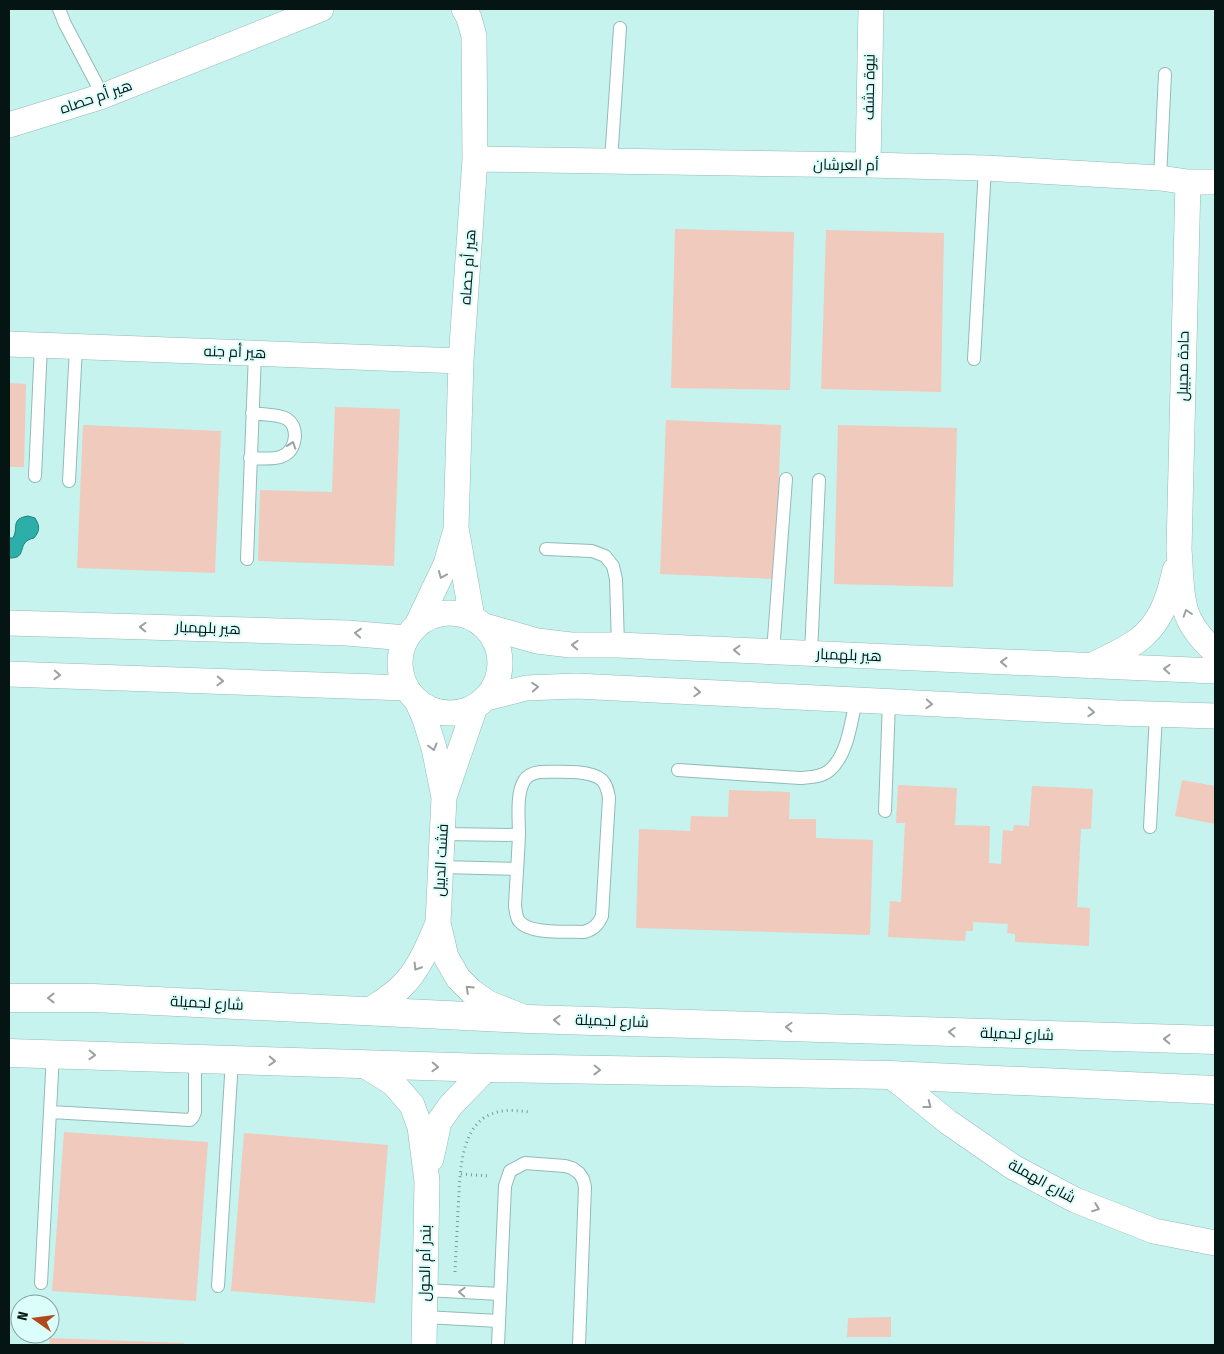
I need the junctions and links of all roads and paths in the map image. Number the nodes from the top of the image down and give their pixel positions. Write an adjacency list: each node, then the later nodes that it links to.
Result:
1 (58, 9): 7 (lane)
2 (321, 9): 7 (street, هير أم حصاه)
3 (464, 9): 9 (street, هير أم حصاه)
4 (871, 9): 11 (street, نيوة حشف)
5 (620, 28): 10 (lane)
6 (1165, 74): 13 (lane)
7 (103, 96): 8 (street, هير أم حصاه)
8 (9, 125)
9 (475, 159): 10 (street, أم العرشان); 21 (street, هير أم حصاه)
10 (611, 161): 11 (street, أم العرشان)
11 (868, 165): 12 (street, أم العرشان)
12 (985, 168): 13 (street, أم العرشان); 20 (lane)
13 (1160, 178): 14 (street, أم العرشان)
14 (1188, 182): 15 (street, أم العرشان); 30 (street, حادة مجيبل)
15 (1215, 182)
16 (9, 344): 17 (street, هير أم جنه)
17 (41, 345): 18 (street, هير أم جنه); 24 (lane)
18 (76, 347): 19 (street, هير أم جنه); 27 (lane)
19 (255, 353): 21 (street, هير أم جنه); 22 (lane)
20 (974, 359)
21 (461, 361): 28 (street, هير أم حصاه)
22 (252, 413): 23 (lane); 23 (lane, one-way to 22)
23 (250, 458): 31 (lane)
24 (35, 476)
25 (786, 479): 36 (lane)
26 (819, 480): 38 (lane)
27 (69, 481)
28 (456, 528): 32 (street, هير أم حصاه); 34 (street, هير أم حصاه, one-way to 34)
29 (546, 549): 35 (lane)
30 (1179, 550): 37 (street, حادة مجيبل, one-way to 30); 39 (street, حادة مجيبل)
31 (247, 559)
32 (479, 622): 34 (street); 35 (street, هير بلهمبار, one-way to 32); 45 (street)
33 (9, 623): 34 (street, هير بلهمبار, one-way to 33)
34 (412, 631): 42 (street)
35 (618, 645): 36 (street, هير بلهمبار, one-way to 35)
36 (773, 652): 38 (street, هير بلهمبار)
37 (1215, 652)
38 (811, 654): 39 (street, هير بلهمبار, one-way to 38)
39 (1091, 666): 40 (street, هير بلهمبار, one-way to 39)
40 (1215, 671)
41 (9, 674): 42 (street, one-way to 42)
42 (412, 694): 45 (street); 49 (street, فشت الديبل, one-way to 49)
43 (856, 700): 44 (street); 45 (street, one-way to 43); 48 (lane)
44 (889, 702): 46 (street, one-way to 46); 50 (lane)
45 (481, 703): 49 (street, فشت الديبل)
46 (1156, 714): 47 (street); 51 (lane)
47 (1215, 716)
48 (678, 770)
49 (444, 797): 52 (street, فشت الديبل)
50 (886, 811)
51 (1150, 827)
52 (443, 834): 53 (lane); 54 (street, فشت الديبل)
53 (519, 835): 55 (lane); 55 (lane)
54 (440, 867): 55 (lane); 56 (street, فشت الديبل)
55 (517, 869)
56 (438, 923): 58 (street, فشت الديبل, one-way to 58); 59 (street, فشت الديبل, one-way to 56)
57 (9, 998): 58 (street, شارع لجميلة, one-way to 57)
58 (370, 1010): 59 (street, شارع لجميلة)
59 (528, 1019): 60 (street, شارع لجميلة, one-way to 59)
60 (1215, 1040)
61 (9, 1052): 62 (street)
62 (53, 1054): 63 (street, one-way to 63); 69 (lane)
63 (195, 1059): 64 (street); 69 (lane)
64 (232, 1060): 65 (street, one-way to 65); 76 (lane)
65 (362, 1064): 66 (street, one-way to 66); 73 (street, بندر أم الحول)
66 (487, 1068): 67 (street, one-way to 67); 73 (street, بندر أم الحول)
67 (890, 1075): 68 (street); 74 (street, شارع الهملة, one-way to 74)
68 (1215, 1090)
69 (51, 1112): 75 (lane)
70 (529, 1112): 71 (path)
71 (460, 1174): 72 (path); 78 (path)
72 (507, 1178): 79 (lane); 84 (lane)
73 (426, 1182): 77 (street, بندر أم الحول)
74 (1215, 1243)
75 (42, 1282)
76 (218, 1286)
77 (425, 1290): 78 (lane); 80 (street, بندر أم الحول)
78 (454, 1292): 79 (lane, one-way to 78)
79 (500, 1294): 81 (lane)
80 (424, 1316): 81 (lane); 82 (street, بندر أم الحول)
81 (499, 1321): 83 (lane)
82 (424, 1345)
83 (498, 1345)
84 (579, 1345)

